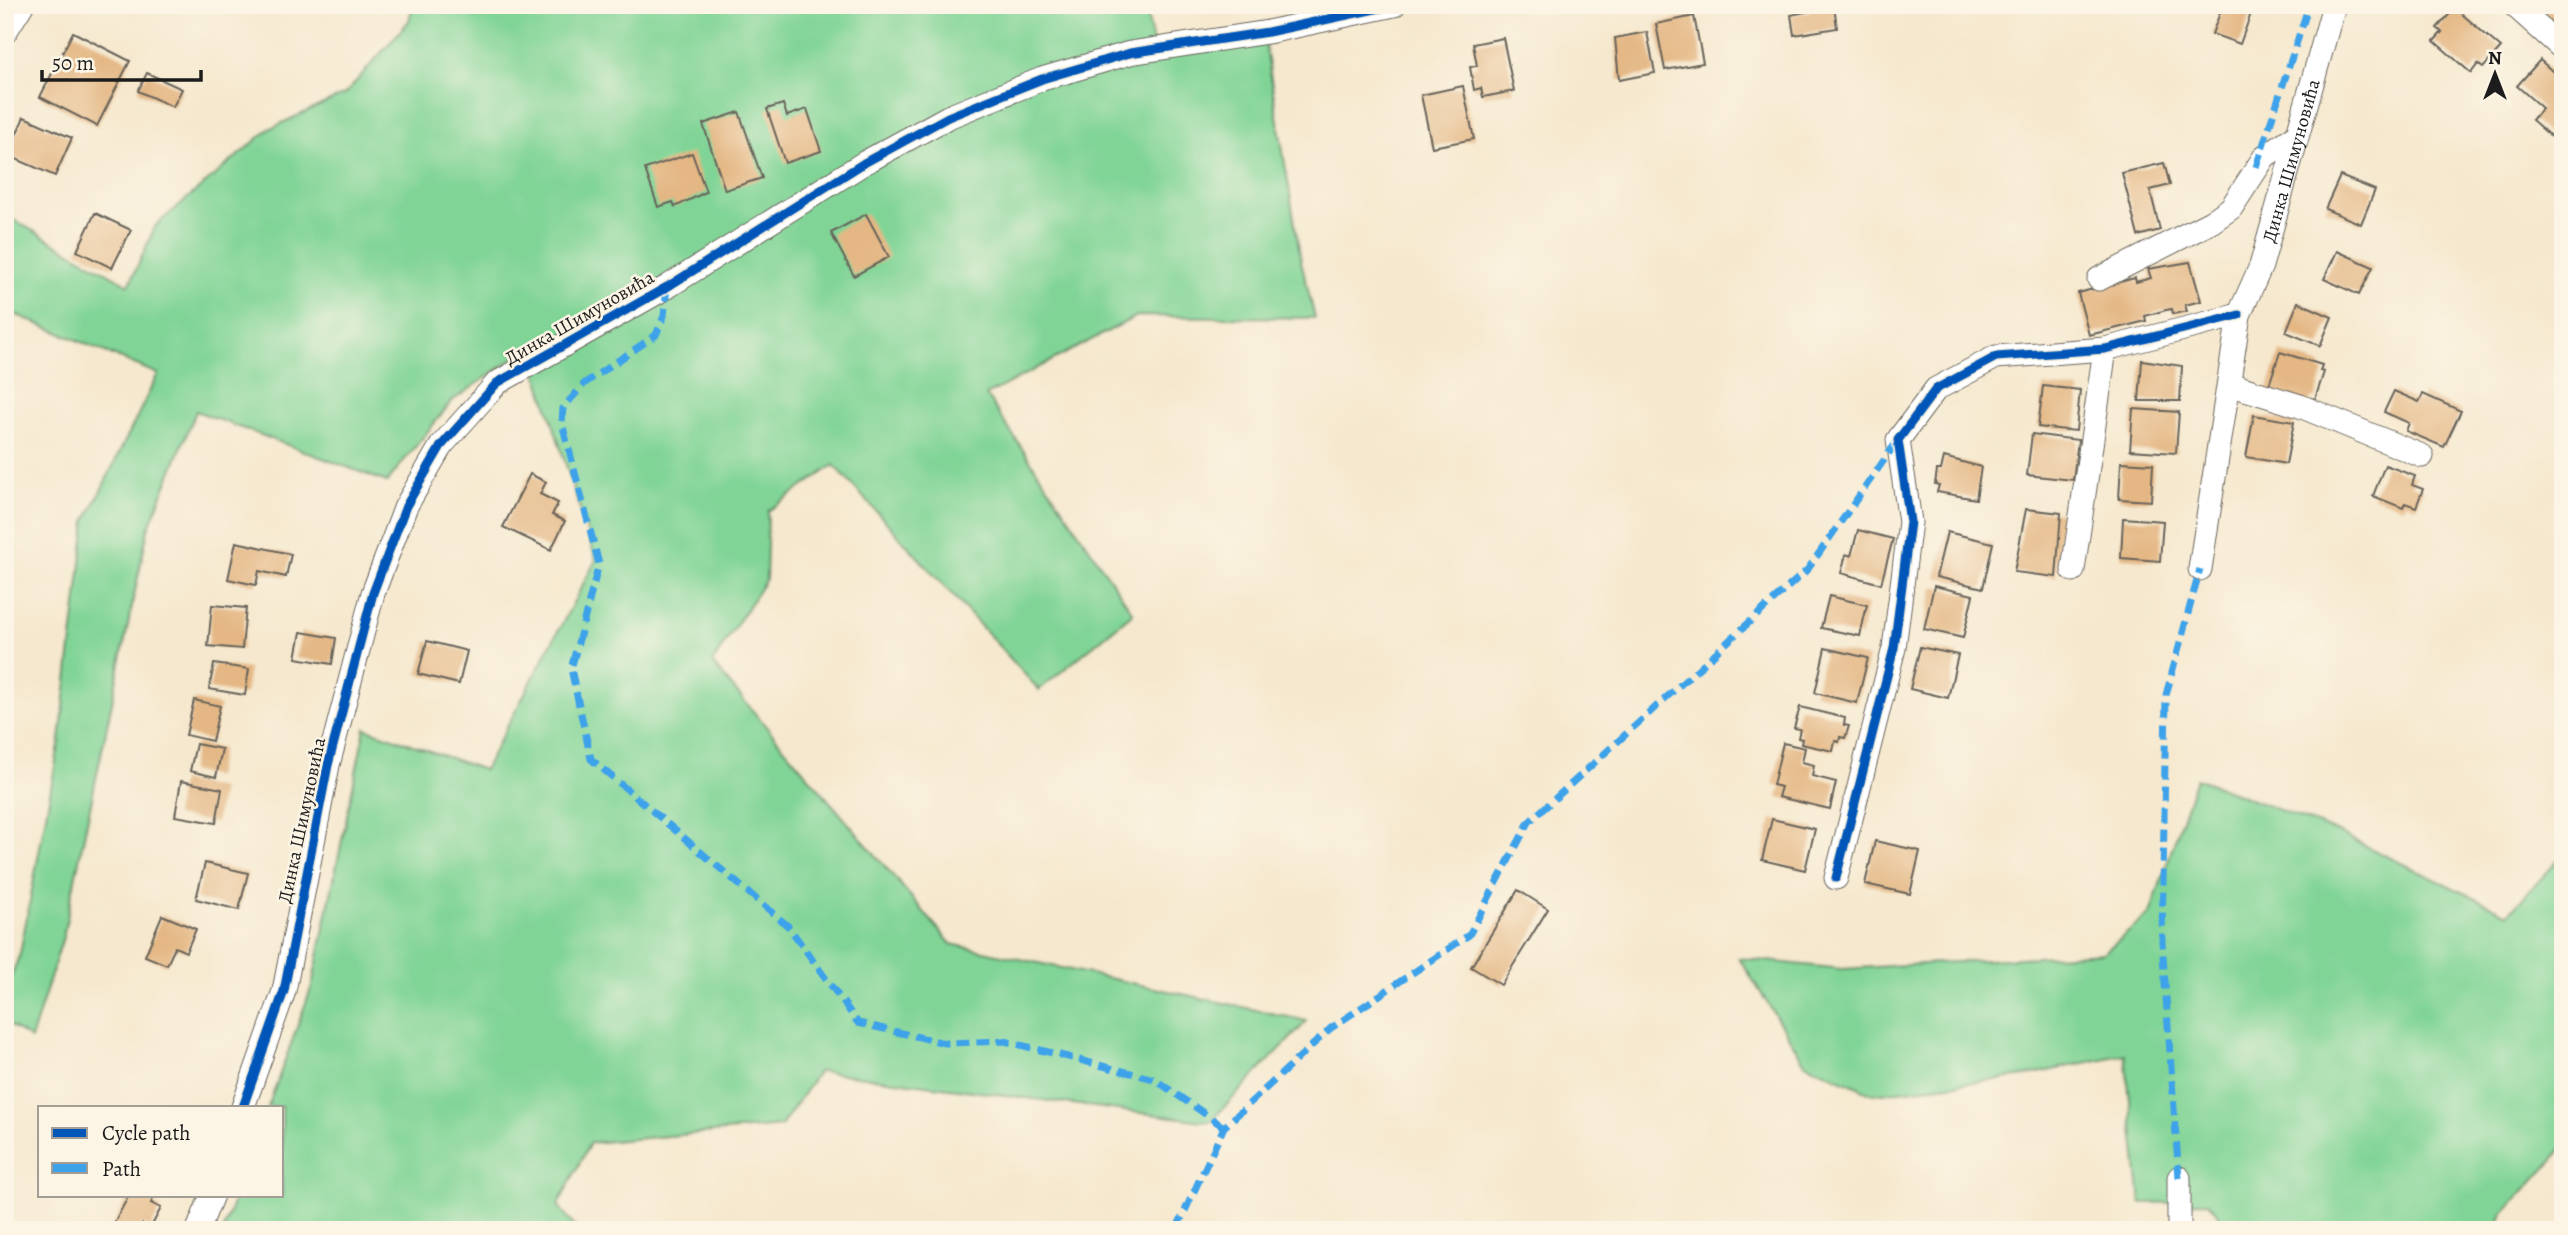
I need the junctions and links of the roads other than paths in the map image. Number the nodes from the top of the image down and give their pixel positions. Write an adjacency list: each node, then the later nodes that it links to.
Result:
1 (22, 5): 5 (street)
2 (1394, 5): 16 (street, Динка Шимуновића)
3 (2334, 5): 7 (street, Динка Шимуновића)
4 (2514, 5): 6 (street)
5 (5, 32)
6 (2563, 49)
7 (2297, 135): 8 (street); 9 (street, Динка Шимуновића)
8 (2099, 279)
9 (2239, 314): 10 (street); 11 (street, Динка Шимуновића)
10 (2105, 349): 14 (street); 15 (street)
11 (2229, 384): 12 (street); 13 (street, Динка Шимуновића)
12 (2422, 456)
13 (2200, 569)
14 (2073, 570)
15 (1836, 878)
16 (243, 1106)
17 (2179, 1178): 20 (street)
18 (212, 1196): 19 (street)
19 (198, 1230)
20 (2179, 1230)

